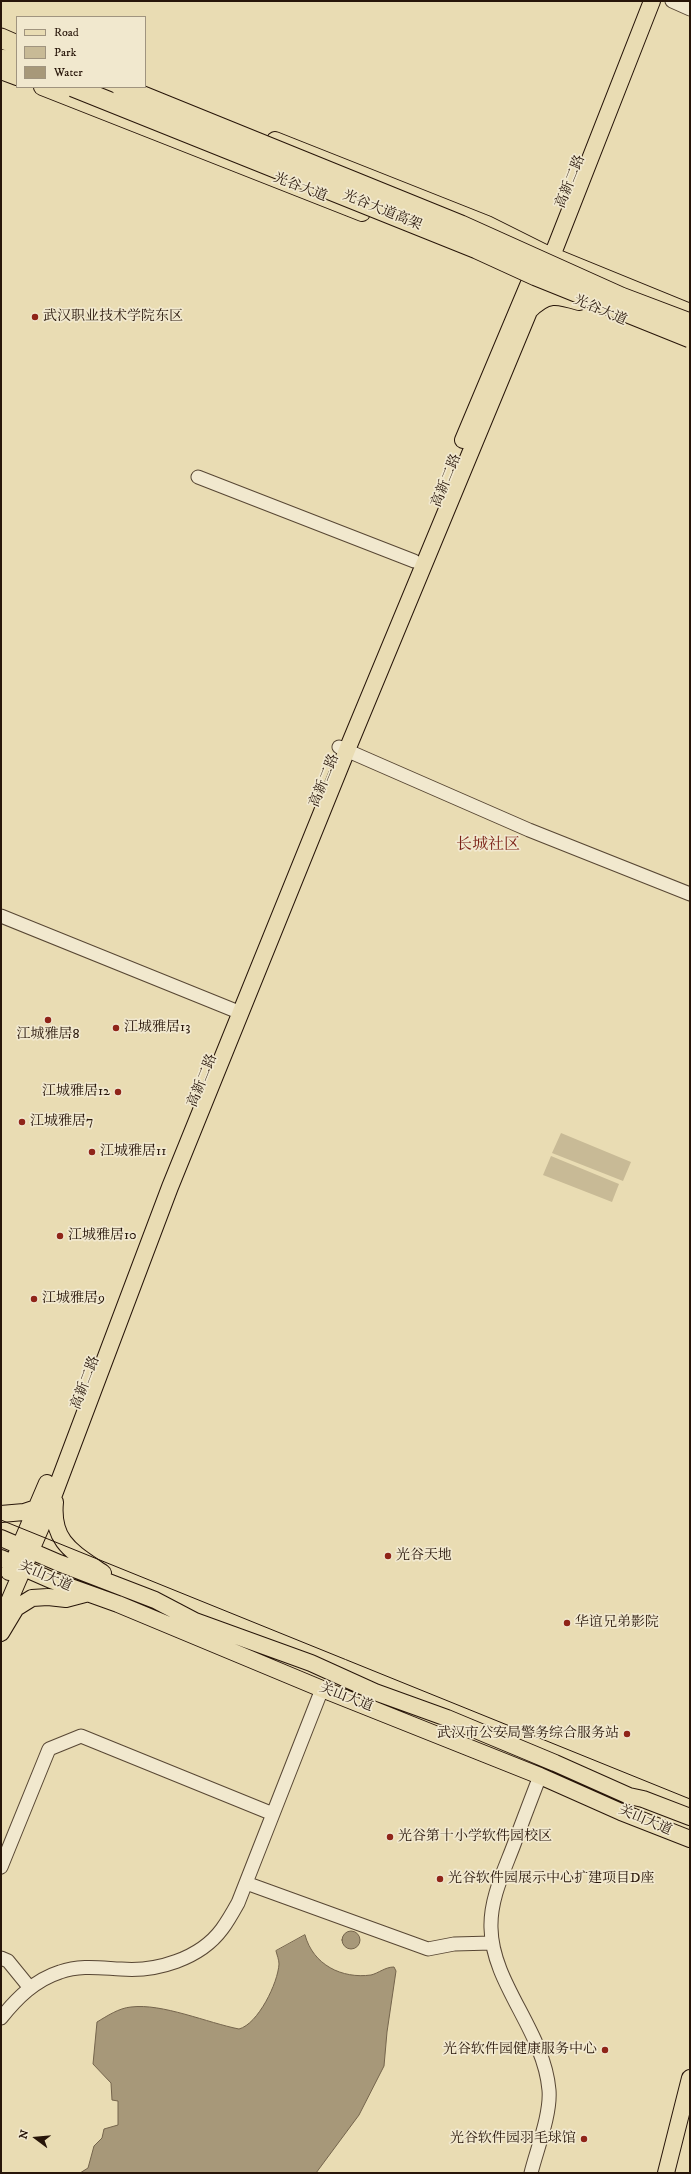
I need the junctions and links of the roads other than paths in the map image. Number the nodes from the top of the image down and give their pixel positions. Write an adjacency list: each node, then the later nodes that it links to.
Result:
1 (643, 1): 17 (main road, 高新二路)
2 (652, 1): 17 (main road, 高新二路)
3 (672, 1): 4 (street)
4 (690, 9)
5 (1, 30): 6 (main road)
6 (16, 36)
7 (1, 38): 8 (highway)
8 (16, 45)
9 (1, 58): 10 (highway)
10 (16, 65)
11 (1, 71): 12 (main road)
12 (16, 77)
13 (45, 88): 18 (main road, 光谷大道)
14 (75, 88): 23 (highway, 光谷大道高架, bridge)
15 (123, 88): 22 (highway, 光谷大道高架, bridge)
16 (146, 88): 17 (main road)
17 (547, 254): 18 (main road, 高新二路); 21 (main road)
18 (534, 282): 19 (main road, 光谷大道); 20 (main road, 高新二路); 26 (main road, 高新二路)
19 (579, 302): 20 (main road); 24 (main road, 光谷大道)
20 (528, 312): 27 (main road, 高新二路)
21 (690, 312)
22 (690, 323)
23 (690, 338)
24 (690, 346)
25 (198, 477): 26 (street)
26 (414, 561): 27 (main road, 高新二路)
27 (343, 749): 28 (street); 30 (main road, 高新二路)
28 (690, 894)
29 (1, 916): 30 (street)
30 (236, 1011): 31 (main road, 高新二路); 32 (main road, 高新二路)
31 (56, 1485): 35 (main road, 高新二路); 37 (main road)
32 (36, 1508): 33 (main road); 35 (main road, 高新二路)
33 (1, 1514)
34 (1, 1538): 35 (main road, 关山大道)
35 (25, 1548): 36 (main road); 37 (main road, 关山大道)
36 (12, 1563): 38 (main road); 39 (main road, 关山大道); 40 (main road)
37 (120, 1585): 45 (main road, 关山大道)
38 (1, 1592)
39 (85, 1594): 41 (main road); 42 (main road, 关山大道)
40 (1, 1620)
41 (1, 1633)
42 (322, 1689): 43 (main road, 关山大道); 44 (street)
43 (540, 1776): 46 (main road, 关山大道); 49 (street)
44 (273, 1814): 47 (street); 48 (street)
45 (690, 1816)
46 (690, 1839)
47 (1, 1867)
48 (246, 1883): 49 (street); 51 (street)
49 (492, 1943): 55 (street)
50 (1, 1958): 51 (street)
51 (30, 1988): 52 (street)
52 (1, 2018)
53 (690, 2078): 56 (main road)
54 (690, 2118): 57 (main road)
55 (531, 2173)
56 (666, 2173)
57 (676, 2173)

